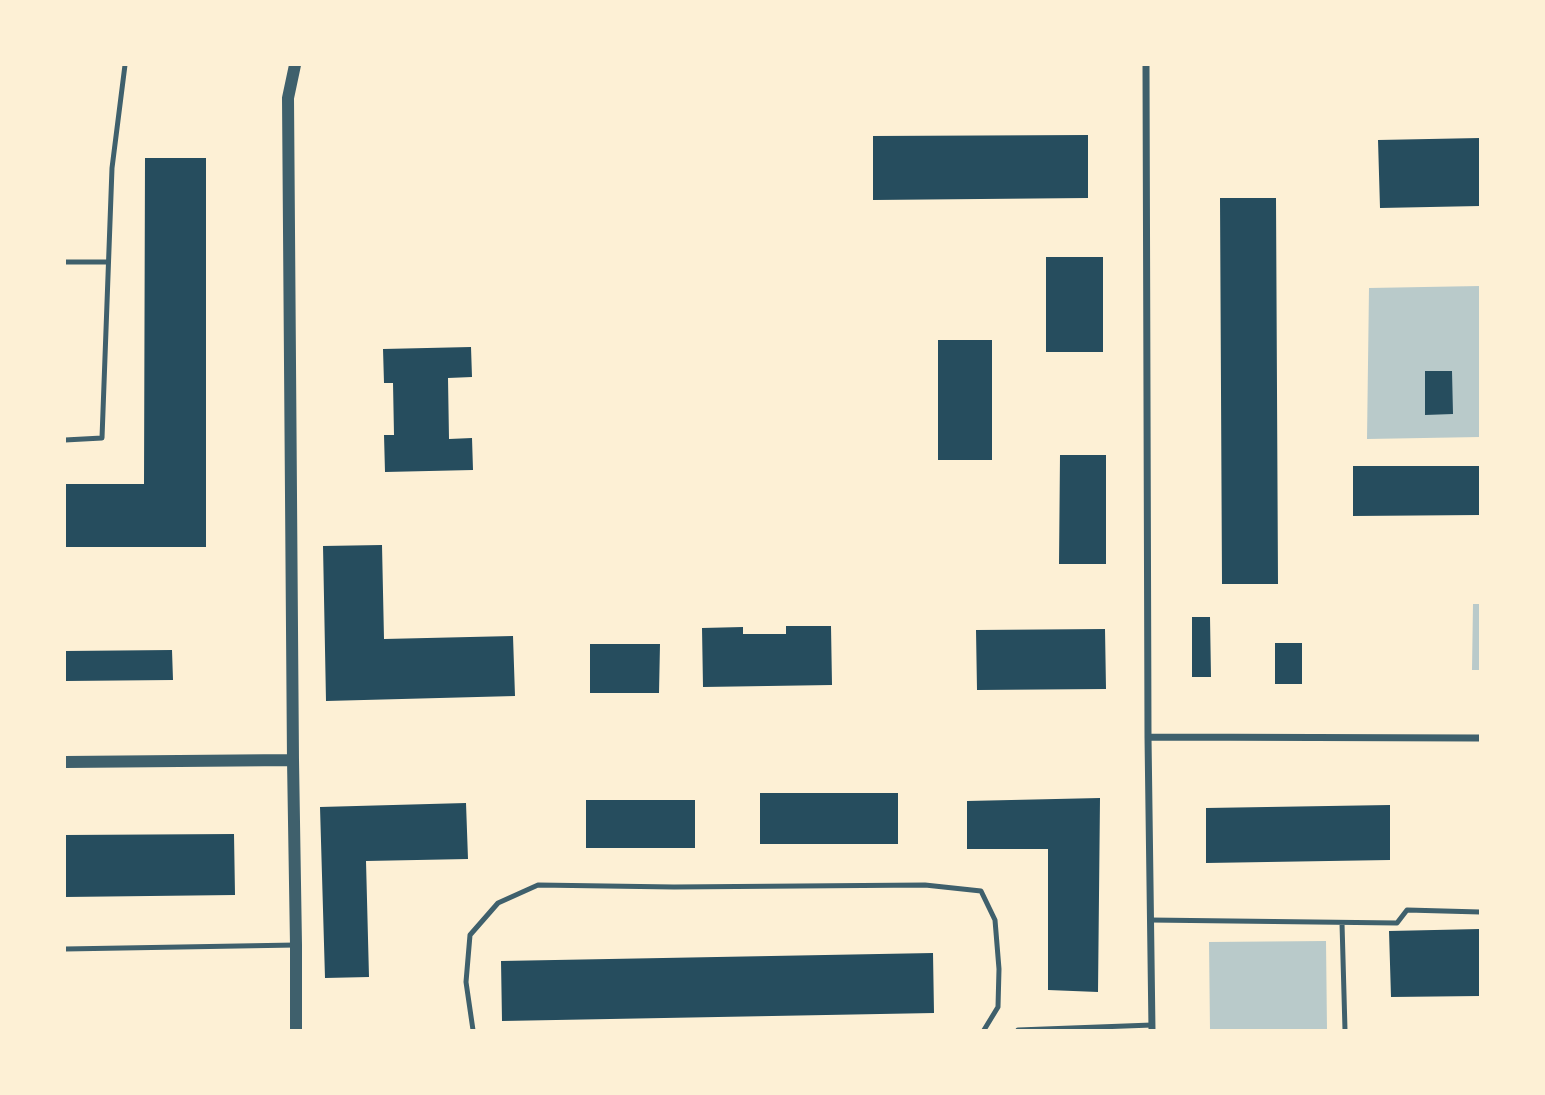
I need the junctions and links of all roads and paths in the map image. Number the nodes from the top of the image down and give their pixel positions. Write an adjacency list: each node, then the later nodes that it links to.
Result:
1 (125, 65): 5 (lane)
2 (295, 65): 9 (street)
3 (1146, 65): 7 (street)
4 (65, 262): 5 (lane)
5 (108, 262): 6 (lane)
6 (65, 440)
7 (1148, 737): 8 (street); 12 (street)
8 (1480, 738)
9 (293, 760): 10 (street); 14 (street)
10 (65, 762)
11 (1480, 912): 13 (lane)
12 (1150, 920): 13 (lane); 16 (street)
13 (1342, 923): 21 (lane)
14 (296, 945): 15 (lane); 17 (street)
15 (65, 949)
16 (1152, 1027): 20 (lane)
17 (296, 1030)
18 (473, 1030): 19 (lane)
19 (984, 1030)
20 (1018, 1030)
21 (1345, 1030)

